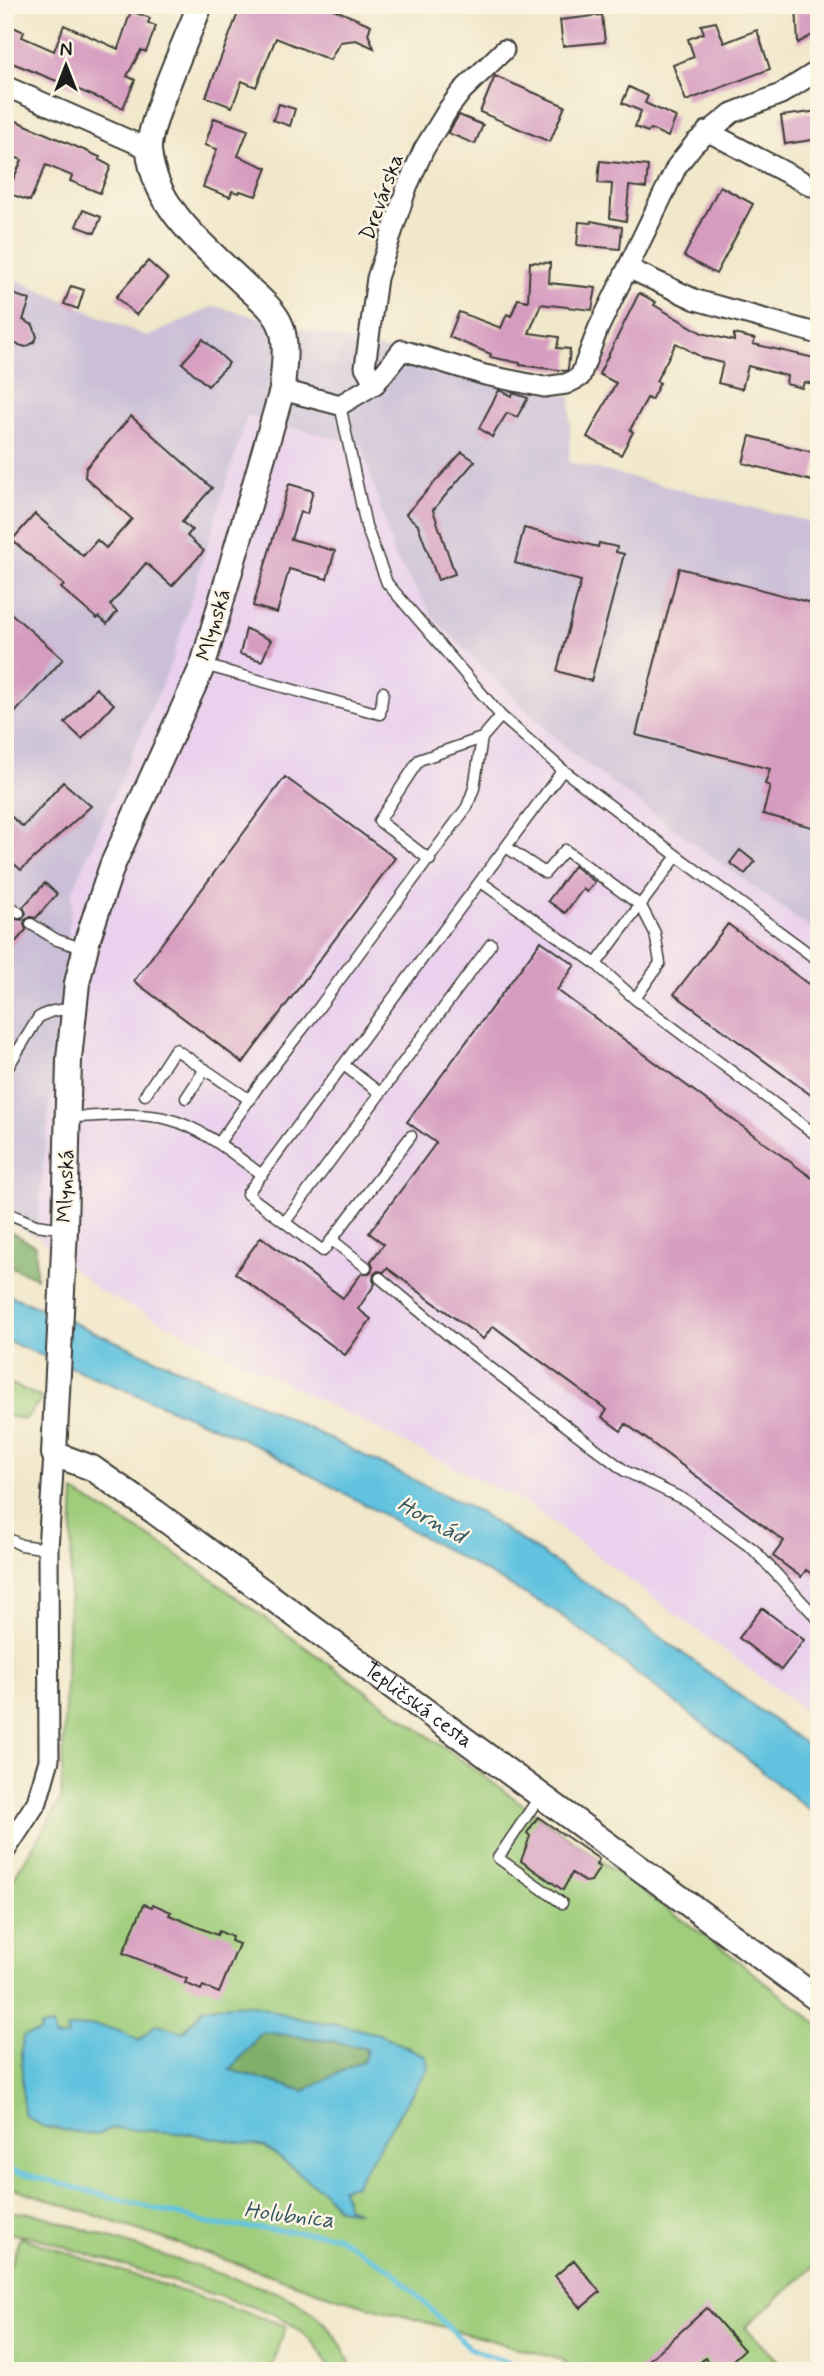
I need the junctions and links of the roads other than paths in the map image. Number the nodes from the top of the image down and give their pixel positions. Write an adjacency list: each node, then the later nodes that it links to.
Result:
1 (200, 5): 6 (street, Mlynská)
2 (504, 50): 10 (street, Drevárska)
3 (819, 71): 5 (street)
4 (5, 86): 6 (street)
5 (707, 131): 7 (street); 8 (street)
6 (149, 149): 11 (street, Mlynská)
7 (816, 192)
8 (628, 268): 9 (street); 10 (street)
9 (819, 334)
10 (374, 384): 12 (street)
11 (282, 390): 12 (street); 13 (street, Mlynská)
12 (340, 405): 15 (lane)
13 (203, 665): 14 (lane); 27 (street, Mlynská)
14 (383, 692)
15 (501, 716): 16 (lane); 17 (lane)
16 (482, 738): 20 (lane); 20 (lane)
17 (563, 770): 18 (lane); 19 (lane)
18 (506, 848): 21 (lane); 23 (lane)
19 (677, 856): 23 (lane); 28 (lane)
20 (430, 860): 38 (lane)
21 (481, 882): 29 (lane); 32 (lane)
22 (5, 902): 24 (lane)
23 (641, 905): 29 (lane); 30 (lane)
24 (19, 913)
25 (31, 924): 27 (lane)
26 (491, 943): 35 (lane)
27 (86, 949): 31 (street, Mlynská)
28 (819, 961)
29 (596, 964): 30 (lane)
30 (635, 999): 41 (lane)
31 (73, 1010): 34 (lane); 39 (street, Mlynská)
32 (345, 1066): 35 (lane); 43 (lane)
33 (205, 1069): 36 (lane); 37 (lane); 38 (lane)
34 (5, 1072)
35 (380, 1093): 45 (lane)
36 (145, 1095)
37 (186, 1098)
38 (250, 1100): 42 (lane)
39 (68, 1117): 42 (lane); 46 (street, Mlynská)
40 (411, 1136): 47 (lane)
41 (819, 1137)
42 (219, 1143): 43 (lane)
43 (262, 1175): 45 (lane)
44 (5, 1212): 46 (lane)
45 (285, 1223): 47 (lane)
46 (65, 1229): 50 (street, Mlynská)
47 (331, 1240): 48 (lane)
48 (366, 1267)
49 (380, 1278): 53 (lane)
50 (54, 1454): 52 (street); 54 (street, Tepličská cesta)
51 (5, 1538): 52 (lane)
52 (48, 1549): 55 (street)
53 (819, 1620)
54 (541, 1795): 56 (lane); 57 (street, Tepličská cesta)
55 (5, 1851)
56 (562, 1903)
57 (819, 2000)

